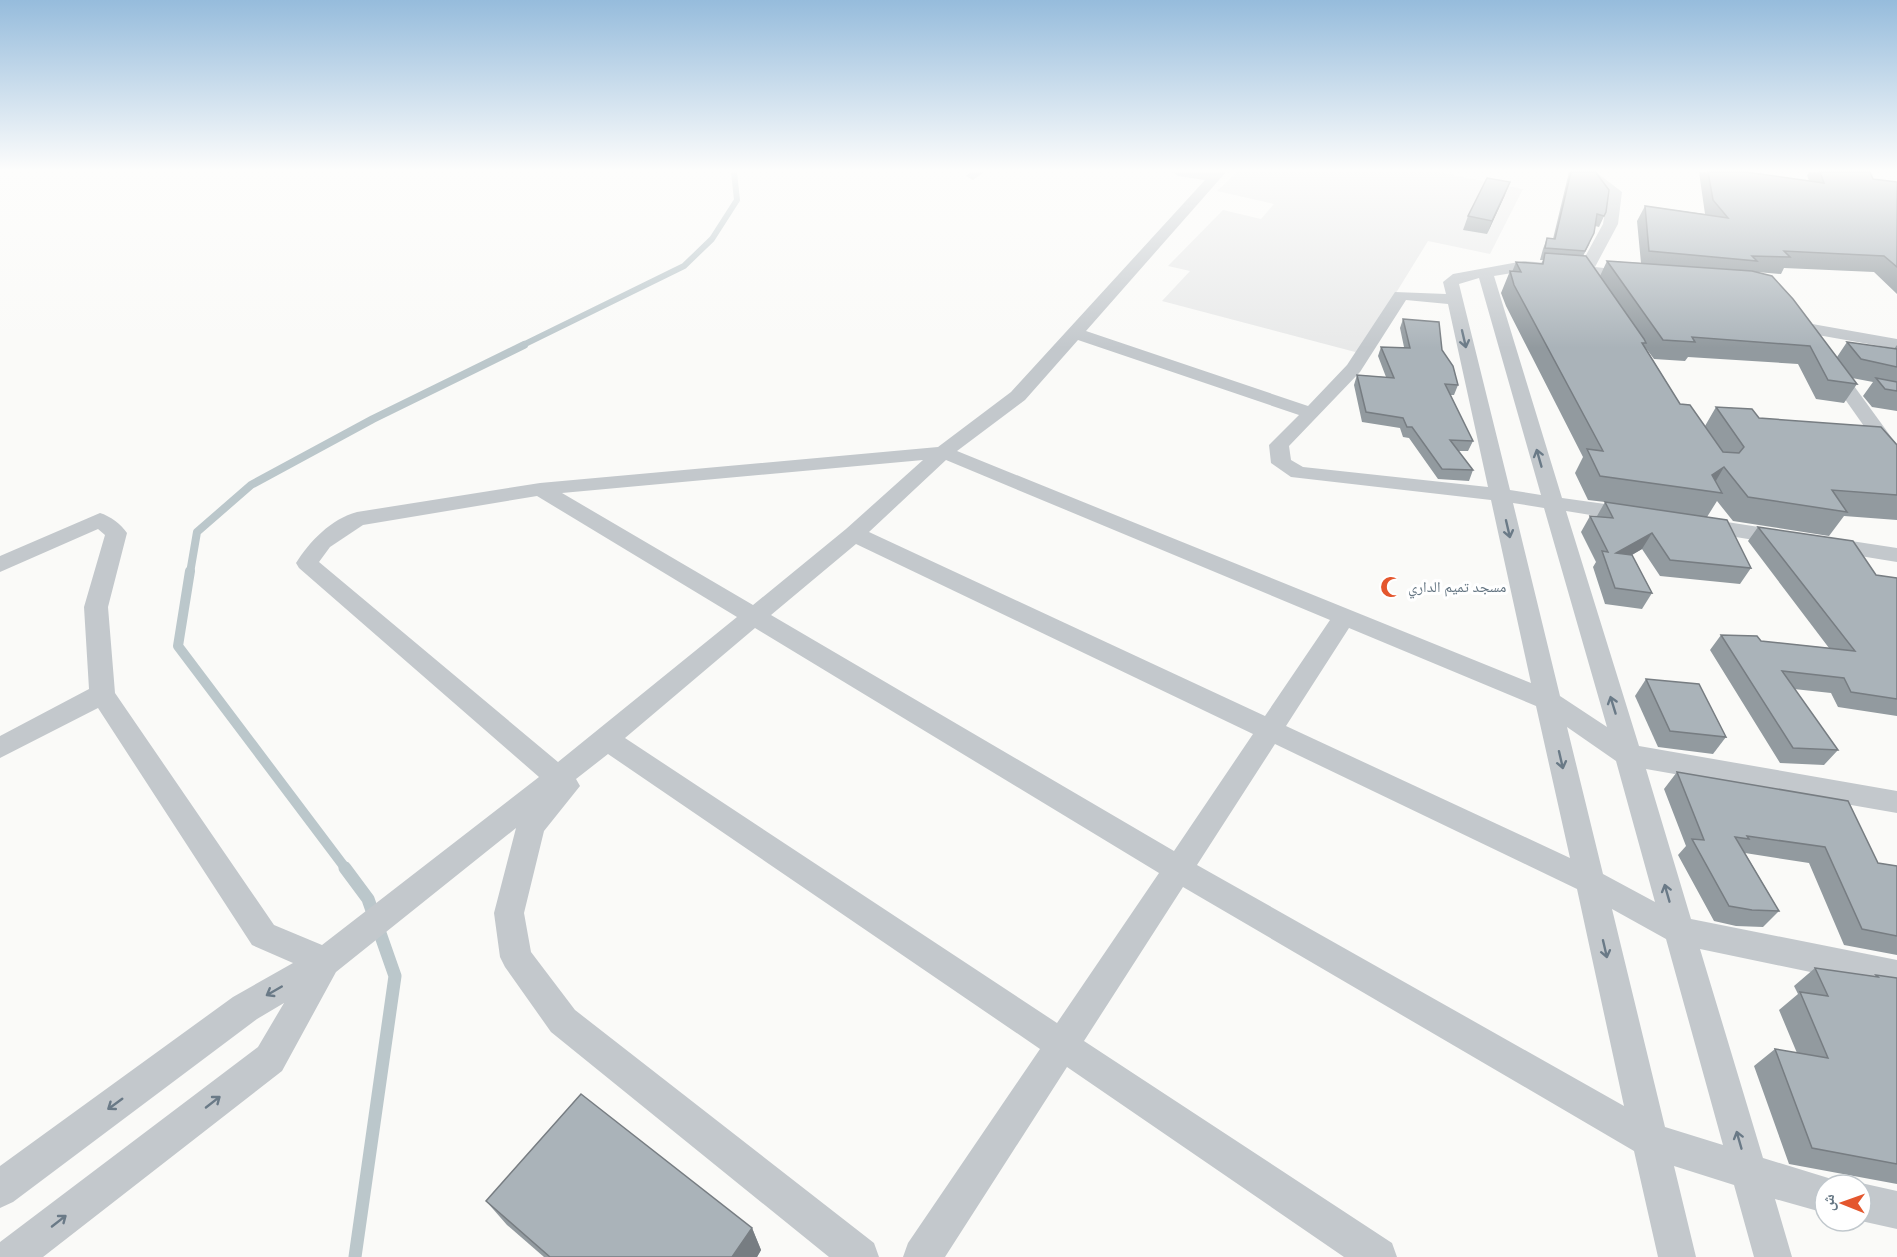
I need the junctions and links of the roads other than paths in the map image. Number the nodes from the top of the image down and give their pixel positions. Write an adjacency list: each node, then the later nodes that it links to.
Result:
1 (1167, 231): 8 (street)
2 (1608, 231): 3 (street)
3 (1584, 272): 4 (street); 5 (street); 6 (street)
4 (1485, 273): 7 (street); 17 (street, one-way to 4)
5 (1652, 276)
6 (1598, 292)
7 (1455, 300): 12 (street); 16 (street, one-way to 16)
8 (1074, 333): 12 (street); 13 (street)
9 (1897, 344): 10 (street)
10 (1844, 384): 11 (street); 14 (street)
11 (1865, 389)
12 (1312, 413): 16 (street)
13 (943, 452): 15 (street); 20 (street); 24 (street)
14 (1895, 453)
15 (540, 489): 23 (street); 31 (street)
16 (1500, 495): 17 (street); 26 (street, one-way to 26)
17 (1552, 503): 18 (street); 30 (street, one-way to 17)
18 (1656, 519)
19 (1678, 522): 21 (street)
20 (854, 534): 23 (street); 27 (street)
21 (1897, 555)
22 (0, 565): 25 (street)
23 (754, 617): 28 (street); 33 (street)
24 (1344, 618): 26 (street); 27 (street)
25 (102, 694): 29 (street); 36 (street)
26 (1547, 700): 30 (street); 34 (street, one-way to 34)
27 (1270, 730): 33 (street); 34 (street)
28 (606, 739): 31 (street); 38 (street)
29 (0, 748)
30 (1628, 755): 32 (street); 35 (street, one-way to 30)
31 (561, 782): 36 (street); 46 (street)
32 (1897, 802)
33 (1178, 869): 38 (street); 39 (street)
34 (1590, 881): 35 (street); 39 (street, one-way to 39)
35 (1678, 930): 37 (street); 40 (street, one-way to 35)
36 (325, 962): 41 (street, one-way to 41); 45 (street, one-way to 36)
37 (1897, 975)
38 (1062, 1045): 47 (street); 48 (street)
39 (1650, 1140): 40 (street); 49 (street)
40 (1749, 1173): 42 (street); 50 (street)
41 (0, 1189)
42 (1813, 1191)
43 (1873, 1205): 44 (street)
44 (1897, 1210)
45 (12, 1257)
46 (860, 1257)
47 (922, 1257)
48 (1378, 1257)
49 (1677, 1257)
50 (1773, 1257)

